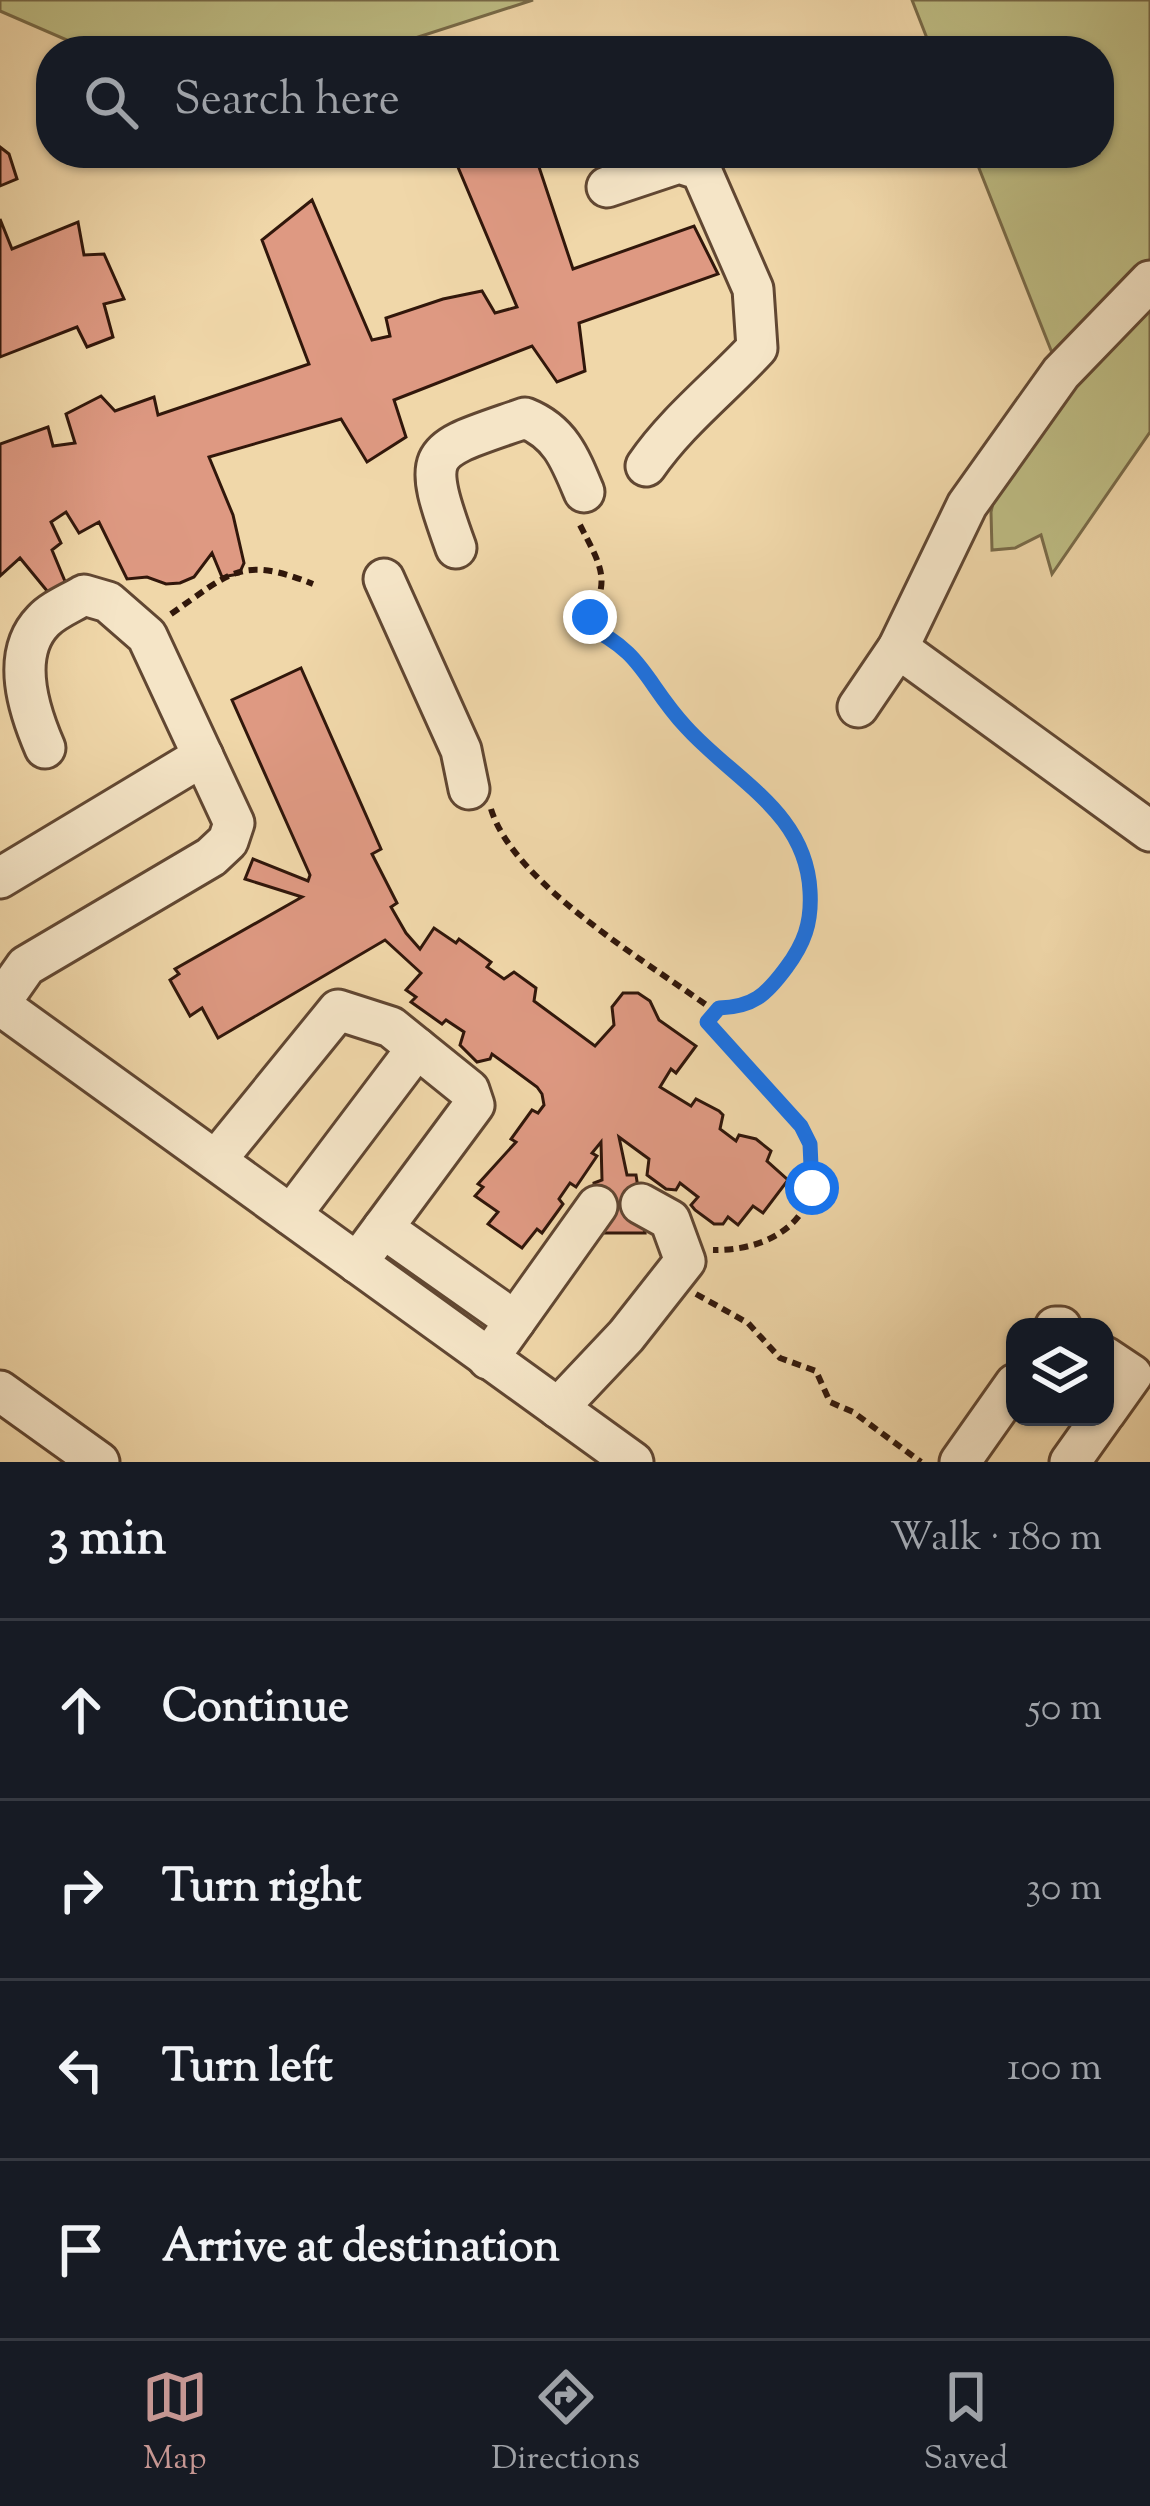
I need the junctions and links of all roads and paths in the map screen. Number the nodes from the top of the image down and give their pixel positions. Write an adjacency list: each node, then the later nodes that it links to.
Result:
1 (664, 168): 3 (street)
2 (695, 168): 5 (street)
3 (607, 187)
4 (1150, 281): 11 (street)
5 (646, 466)
6 (580, 504): 7 (street); 19 (path)
7 (456, 548)
8 (384, 579): 15 (street)
9 (313, 584): 10 (path)
10 (158, 622)
11 (898, 648): 12 (street); 16 (street)
12 (858, 707)
13 (45, 748): 14 (street)
14 (203, 756): 17 (street); 18 (street)
15 (469, 789): 19 (path)
16 (1150, 830)
17 (0, 878)
18 (0, 1004): 21 (street)
19 (716, 1012): 27 (path)
20 (417, 1048): 21 (street); 24 (street); 25 (street)
21 (216, 1160): 24 (street)
22 (641, 1204): 27 (street)
23 (597, 1206): 28 (street)
24 (292, 1215): 26 (street)
25 (383, 1228): 26 (street); 28 (street)
26 (357, 1263): 29 (street)
27 (686, 1263): 34 (street); 38 (path)
28 (515, 1321): 29 (street)
29 (488, 1359): 34 (street)
30 (1114, 1363): 33 (street)
31 (0, 1391): 36 (street)
32 (1006, 1397): 39 (street)
33 (1114, 1401)
34 (559, 1408): 37 (street)
35 (1096, 1426): 40 (street)
36 (99, 1462)
37 (633, 1462)
38 (921, 1462)
39 (960, 1462)
40 (1070, 1462)

